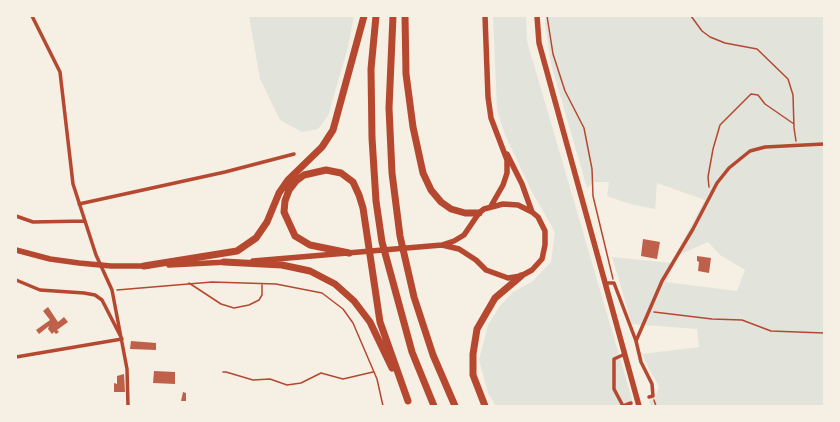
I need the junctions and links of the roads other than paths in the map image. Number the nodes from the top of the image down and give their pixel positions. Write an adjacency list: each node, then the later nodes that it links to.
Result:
1 (32, 16): 11 (street)
2 (364, 16): 21 (highway)
3 (376, 16): 33 (highway)
4 (393, 16): 34 (highway)
5 (405, 16): 14 (highway)
6 (485, 16): 8 (main road)
7 (537, 16): 24 (main road)
8 (501, 143): 12 (main road); 13 (main road)
9 (824, 144): 26 (street)
10 (294, 154): 11 (street)
11 (79, 204): 16 (street)
12 (491, 206): 13 (main road); 14 (main road)
13 (532, 212): 22 (main road)
14 (479, 214): 17 (main road)
15 (16, 216): 16 (street)
16 (85, 221): 25 (street)
17 (442, 245): 19 (main road); 22 (main road)
18 (16, 250): 21 (main road)
19 (349, 253): 20 (main road); 31 (highway)
20 (224, 262): 21 (main road); 31 (highway)
21 (144, 266)
22 (521, 276): 35 (highway)
23 (16, 280): 25 (street)
24 (605, 283): 26 (street); 27 (main road)
25 (122, 339): 28 (street); 32 (street)
26 (636, 341): 29 (street)
27 (625, 354): 36 (street); 37 (main road)
28 (16, 357)
29 (649, 397)
30 (631, 403): 36 (street)
31 (410, 404)
32 (128, 406)
33 (434, 406)
34 (455, 406)
35 (485, 406)
36 (623, 406)
37 (639, 406)

